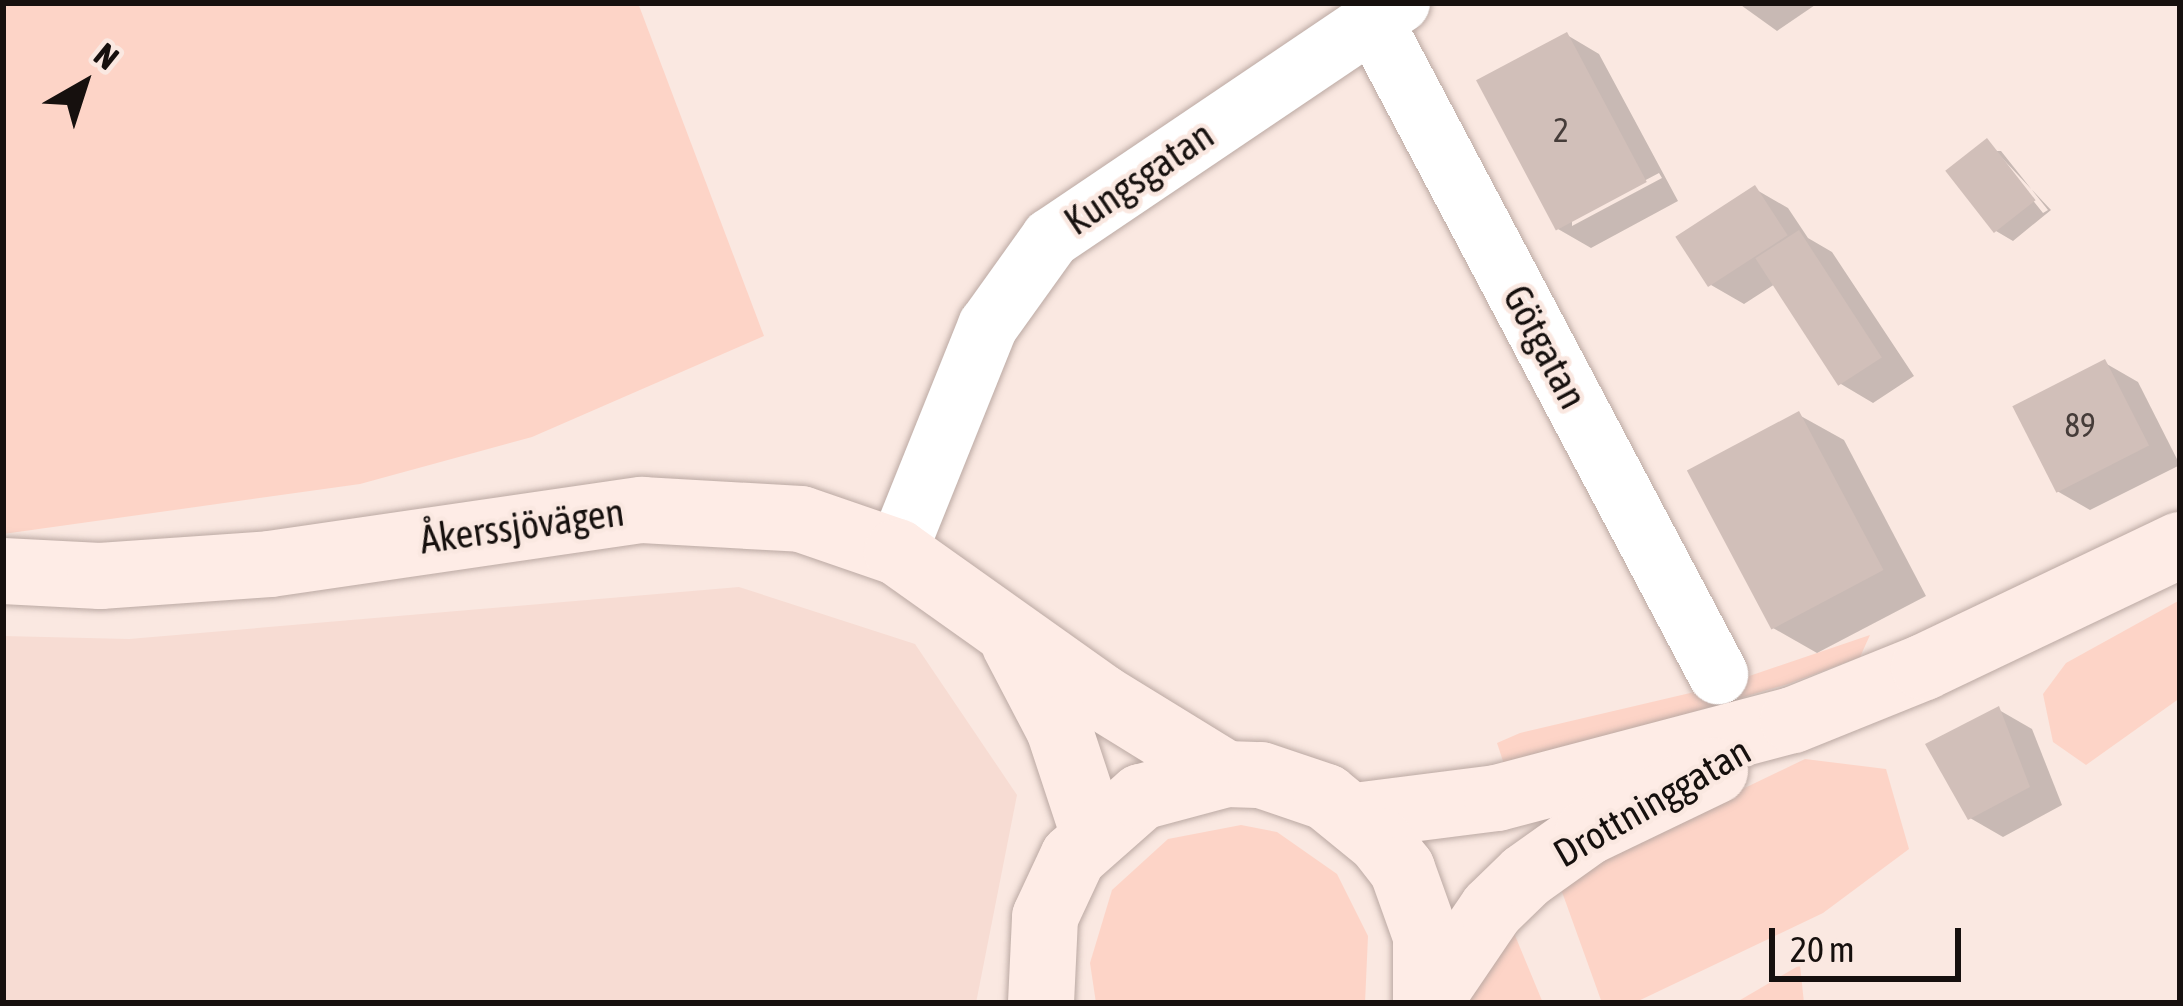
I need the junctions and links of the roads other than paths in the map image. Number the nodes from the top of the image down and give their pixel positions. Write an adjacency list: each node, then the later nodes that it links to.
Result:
1 (1387, 12): 3 (street, Kungsgatan); 6 (street, Götgatan)
2 (2180, 545): 7 (street, Drottninggatan)
3 (897, 552): 4 (street, Åkerssjövägen); 5 (street, Åkerssjövägen)
4 (3, 571)
5 (1009, 635): 8 (street, Åkerssjövägen); 10 (street, Åkerssjövägen)
6 (1718, 674)
7 (1793, 720): 9 (street, Drottninggatan); 12 (street, Drottninggatan)
8 (1226, 774): 9 (street); 10 (street)
9 (1355, 816): 12 (street)
10 (1094, 832): 11 (street)
11 (1042, 1003)
12 (1427, 1003)

